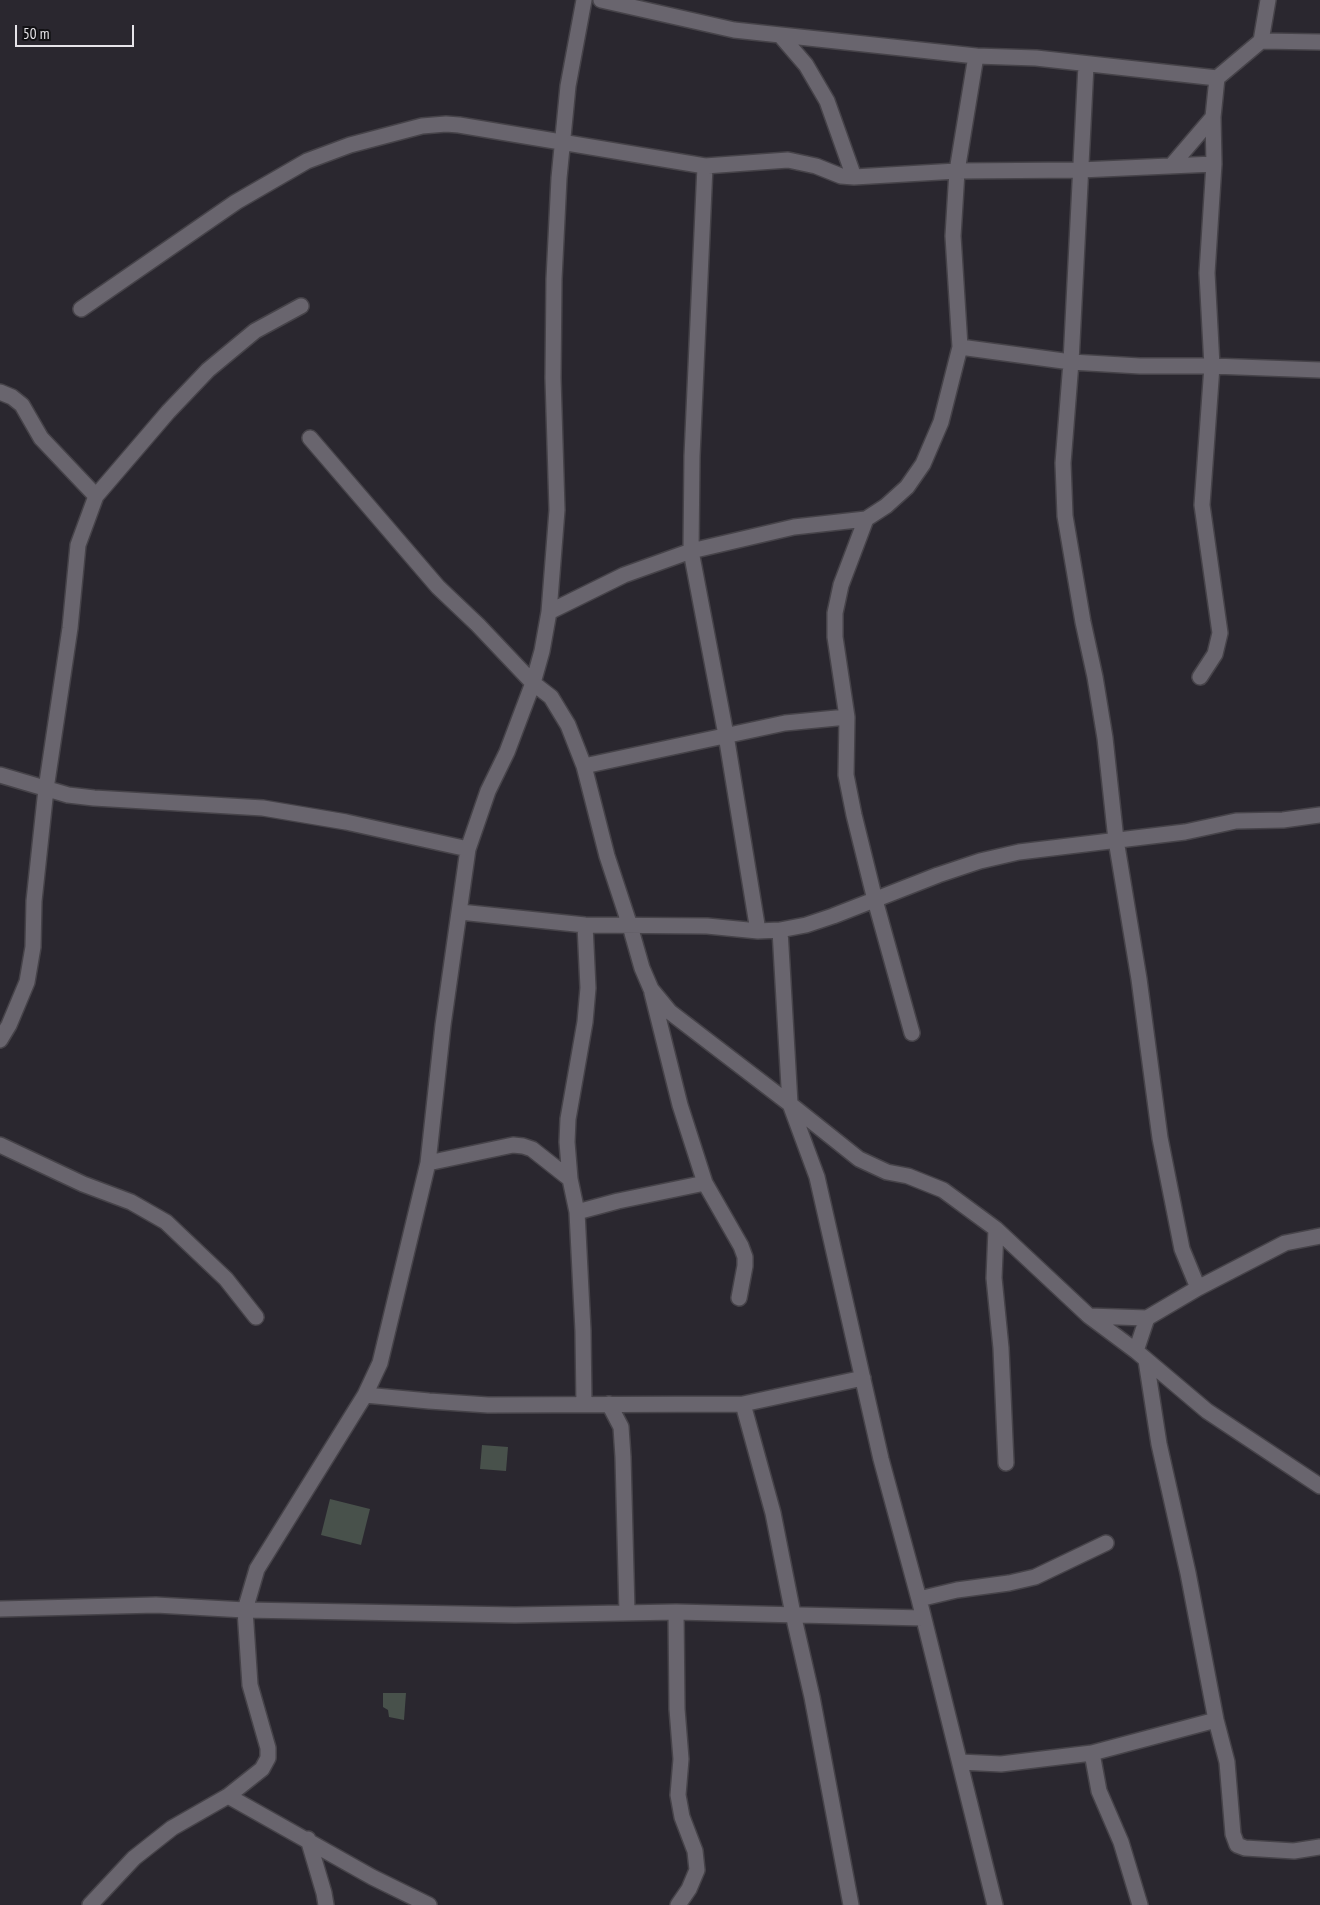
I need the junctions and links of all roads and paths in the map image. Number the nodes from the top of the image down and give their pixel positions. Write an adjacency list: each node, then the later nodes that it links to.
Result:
1 (584, 0): 11 (street)
2 (601, 0): 4 (street)
3 (1268, 0): 5 (street)
4 (781, 36): 7 (street); 17 (street)
5 (1262, 41): 6 (street); 9 (street)
6 (1320, 42)
7 (976, 56): 8 (street); 15 (street)
8 (1086, 65): 9 (street); 16 (street)
9 (1217, 78): 10 (street)
10 (1213, 117): 12 (street); 13 (street)
11 (562, 142): 14 (street); 19 (street); 29 (street)
12 (1214, 164): 13 (street); 22 (street)
13 (1172, 165): 16 (street)
14 (705, 166): 17 (street); 28 (street)
15 (957, 170): 16 (street); 17 (street); 20 (street)
16 (1080, 170): 21 (street)
17 (854, 177)
18 (301, 306): 26 (street)
19 (81, 309)
20 (960, 348): 21 (street); 27 (street)
21 (1071, 362): 22 (street); 38 (street)
22 (1212, 366): 23 (street); 30 (street)
23 (1320, 370)
24 (0, 392): 26 (street)
25 (310, 438): 31 (street)
26 (96, 496): 36 (street)
27 (866, 519): 28 (street); 32 (street)
28 (691, 551): 29 (street); 33 (street)
29 (549, 612): 31 (street)
30 (1200, 677)
31 (533, 683): 34 (street); 39 (street)
32 (847, 717): 33 (street); 40 (street)
33 (726, 735): 34 (street); 45 (street)
34 (584, 766): 43 (street)
35 (0, 775): 36 (street)
36 (46, 789): 39 (street); 48 (street)
37 (1320, 815): 38 (street)
38 (1116, 840): 40 (street); 57 (street)
39 (468, 849): 41 (street)
40 (875, 900): 44 (street); 47 (street)
41 (460, 912): 42 (street); 51 (street)
42 (585, 925): 43 (street); 52 (street)
43 (630, 926): 45 (street); 46 (street)
44 (780, 930): 45 (street); 49 (street)
45 (758, 931)
46 (651, 989): 49 (street); 53 (street)
47 (912, 1033)
48 (0, 1040)
49 (790, 1104): 55 (street); 63 (street)
50 (0, 1145): 60 (street)
51 (428, 1163): 52 (street); 64 (street)
52 (570, 1179): 54 (street)
53 (705, 1182): 54 (street); 58 (street)
54 (577, 1212): 65 (street)
55 (996, 1229): 59 (street); 70 (street)
56 (1320, 1236): 57 (street)
57 (1198, 1288): 61 (street)
58 (739, 1298)
59 (1089, 1316): 61 (street); 62 (street)
60 (256, 1317)
61 (1146, 1318): 62 (street)
62 (1141, 1356): 71 (street); 80 (street)
63 (863, 1378): 68 (street); 73 (street)
64 (365, 1395): 65 (street); 75 (street)
65 (584, 1404): 66 (street)
66 (609, 1404): 67 (street); 69 (street)
67 (633, 1404): 68 (street); 69 (street)
68 (743, 1404): 78 (street)
69 (621, 1426): 77 (street)
70 (1006, 1463)
71 (1320, 1486)
72 (1106, 1543): 73 (street)
73 (919, 1599): 79 (street)
74 (0, 1609): 75 (street)
75 (245, 1610): 77 (street); 83 (street)
76 (676, 1612): 77 (street); 78 (street); 89 (street)
77 (626, 1613)
78 (793, 1614): 79 (street); 90 (street)
79 (923, 1618): 82 (street)
80 (1216, 1720): 81 (street); 85 (street)
81 (1092, 1753): 82 (street); 92 (street)
82 (960, 1762): 91 (street)
83 (228, 1796): 84 (street); 86 (street)
84 (308, 1840): 87 (street); 88 (street)
85 (1320, 1847)
86 (90, 1905)
87 (326, 1905)
88 (429, 1905)
89 (678, 1905)
90 (851, 1905)
91 (996, 1905)
92 (1140, 1905)

